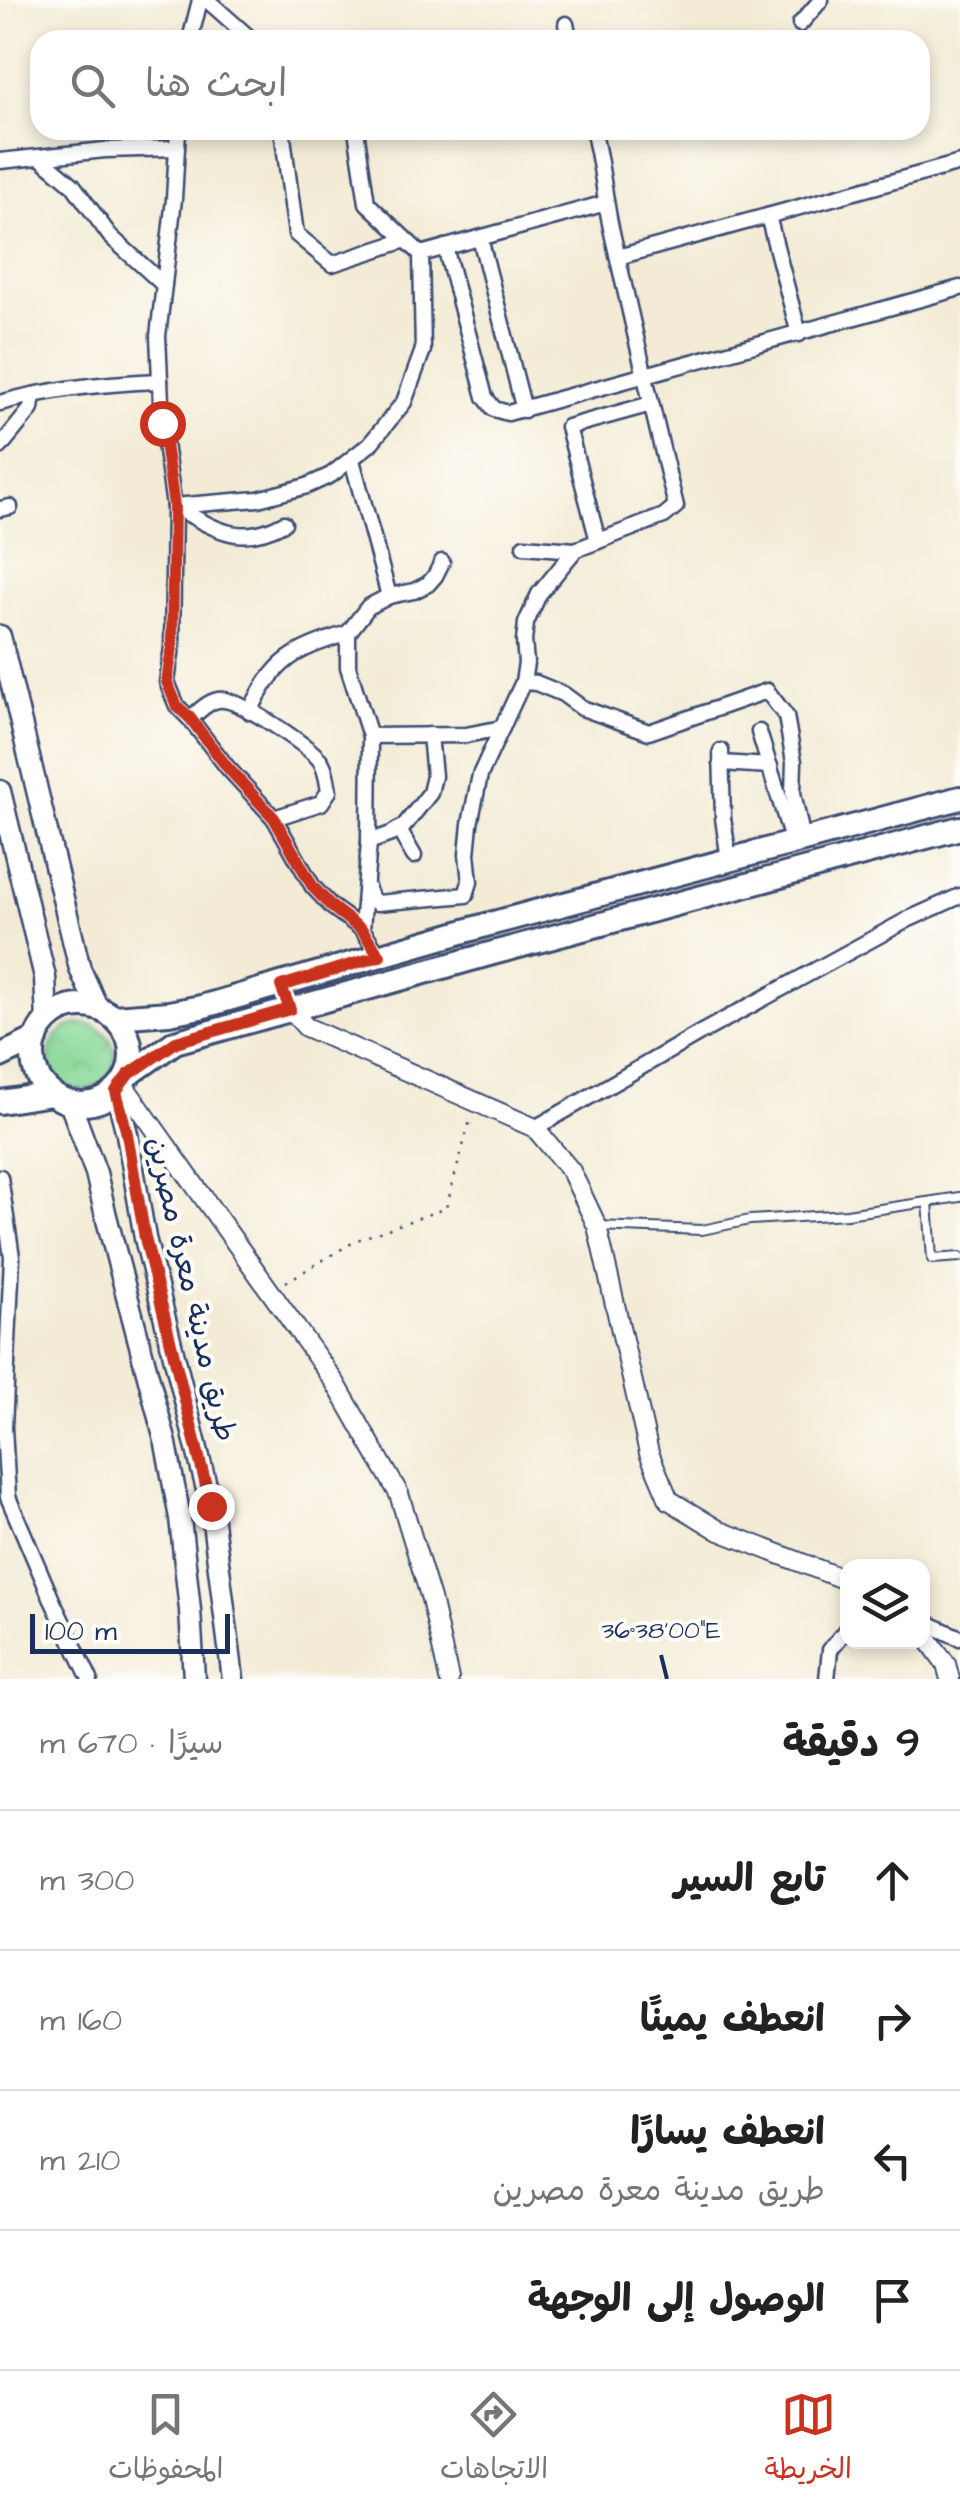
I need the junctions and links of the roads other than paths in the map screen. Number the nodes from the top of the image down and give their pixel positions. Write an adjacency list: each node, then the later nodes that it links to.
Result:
1 (200, 0): 5 (street)
2 (208, 0): 6 (street)
3 (821, 0): 4 (street)
4 (800, 24)
5 (192, 30)
6 (241, 30)
7 (177, 140): 11 (street)
8 (283, 140): 18 (street)
9 (358, 140): 18 (street)
10 (596, 140): 15 (street)
11 (177, 148): 12 (street); 22 (street)
12 (41, 158): 13 (street); 22 (street)
13 (0, 160)
14 (960, 163): 16 (street)
15 (606, 203): 17 (street); 21 (street)
16 (768, 216): 21 (street); 24 (street)
17 (480, 238): 19 (street); 30 (street)
18 (406, 240): 20 (street)
19 (445, 247): 20 (street); 30 (street)
20 (421, 254): 32 (street)
21 (618, 257): 25 (street)
22 (164, 285): 26 (street)
23 (960, 288): 24 (street)
24 (799, 334): 25 (street)
25 (644, 378): 29 (street); 30 (street)
26 (160, 381): 27 (street); 33 (street)
27 (33, 395): 28 (street); 31 (street)
28 (0, 403)
29 (651, 404): 35 (street); 35 (street)
30 (524, 410)
31 (0, 447)
32 (352, 460): 33 (street); 39 (street)
33 (174, 506): 34 (street); 44 (street)
34 (284, 523)
35 (598, 541): 37 (street)
36 (524, 546): 37 (street)
37 (575, 550): 42 (street)
38 (442, 562): 39 (street)
39 (389, 596): 40 (street)
40 (348, 633): 43 (street); 48 (street)
41 (0, 636): 65 (main road)
42 (523, 682): 45 (street); 55 (street)
43 (250, 712): 44 (street); 52 (street)
44 (190, 718): 52 (street)
45 (502, 728): 47 (street); 59 (street)
46 (759, 732): 49 (street)
47 (430, 735): 48 (street); 54 (street)
48 (370, 736): 56 (street)
49 (770, 766): 55 (street); 58 (street)
50 (0, 791): 66 (main road)
51 (960, 798): 55 (main road)
52 (274, 818): 61 (street)
53 (960, 828): 64 (main road)
54 (399, 830): 56 (street); 57 (street)
55 (798, 841): 58 (main road)
56 (370, 842): 59 (street)
57 (414, 856)
58 (729, 860): 62 (main road)
59 (366, 886): 61 (street)
60 (960, 896): 71 (street)
61 (362, 930): 62 (street)
62 (380, 956): 63 (main road)
63 (281, 986): 64 (street); 65 (main road)
64 (290, 1009): 68 (main road); 71 (street)
65 (106, 1013): 66 (main road); 68 (main road)
66 (42, 1030): 67 (main road); 69 (main road)
67 (0, 1056)
68 (122, 1083): 69 (main road); 86 (main road, طريق مدينة معرة مصرين); 87 (street)
69 (61, 1098): 70 (main road); 85 (main road, طريق مدينة معرة مصرين)
70 (0, 1102)
71 (535, 1128): 75 (street)
72 (0, 1177): 76 (street)
73 (960, 1196): 74 (lane)
74 (928, 1202): 75 (lane); 77 (lane)
75 (597, 1226): 79 (street)
76 (5, 1237): 78 (street)
77 (960, 1257)
78 (2, 1428): 84 (street)
79 (840, 1577)
80 (930, 1624): 82 (street)
81 (840, 1637): 88 (street)
82 (960, 1638)
83 (930, 1642): 89 (street)
84 (90, 1679)
85 (194, 1679)
86 (233, 1679)
87 (449, 1679)
88 (827, 1679)
89 (950, 1679)

